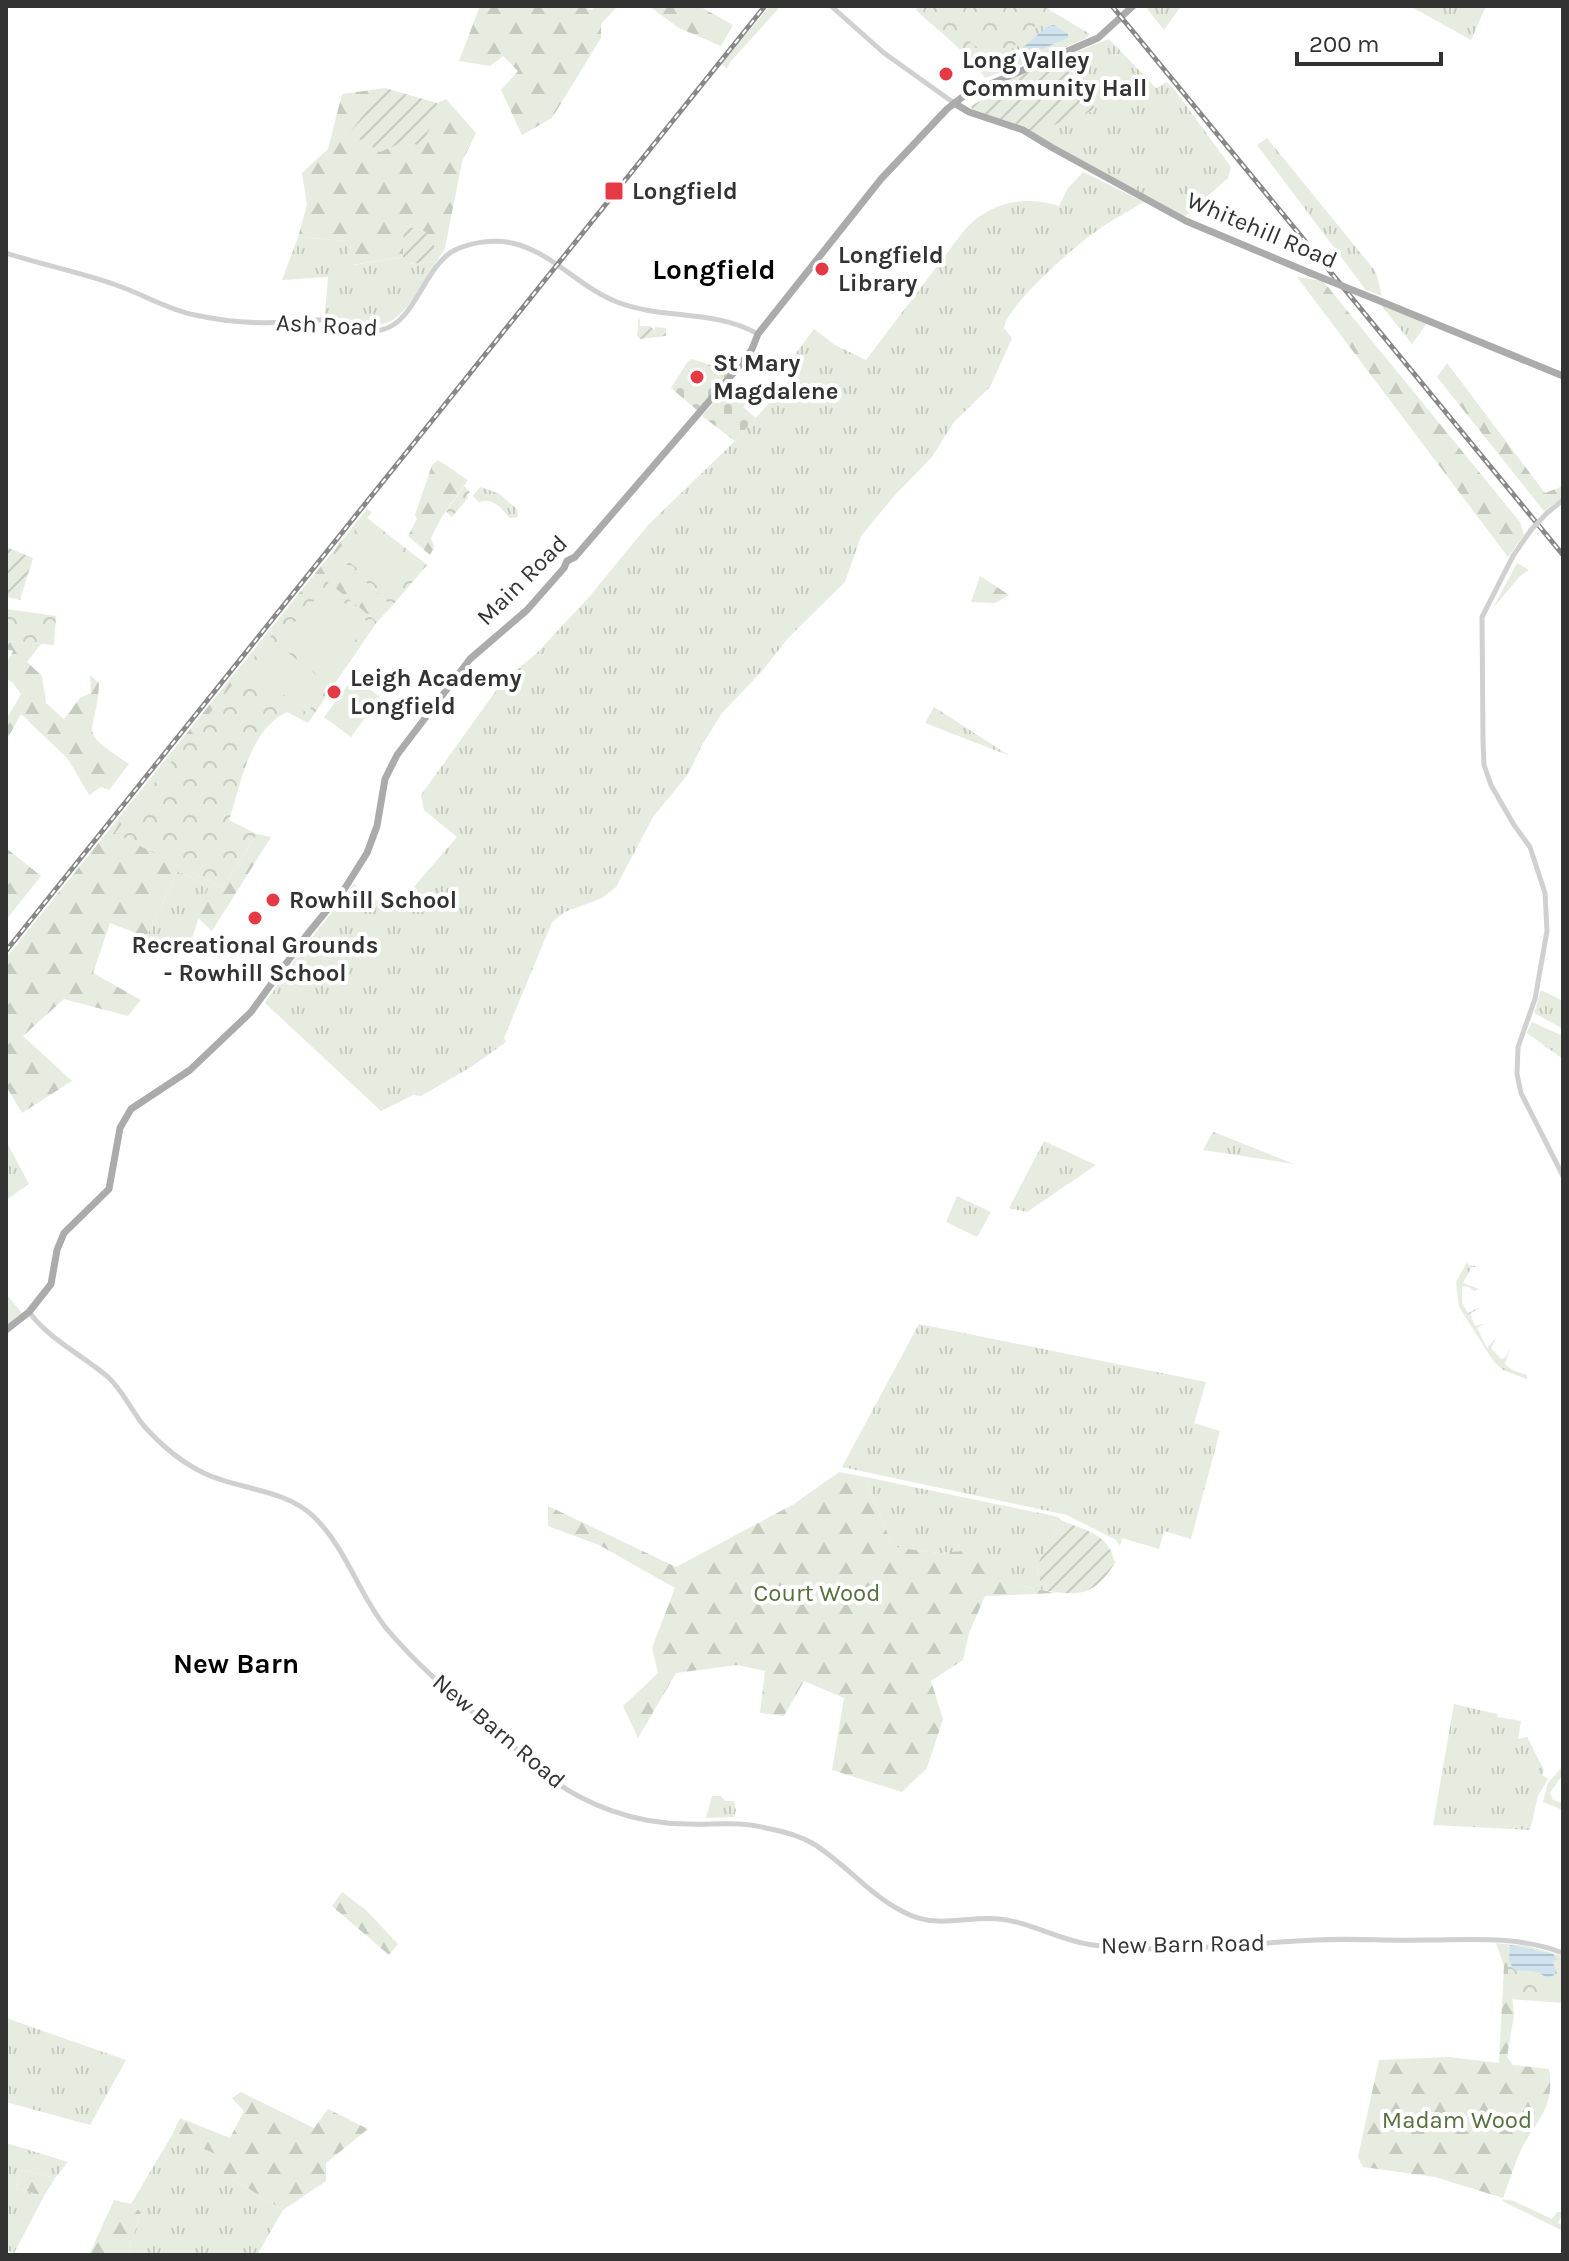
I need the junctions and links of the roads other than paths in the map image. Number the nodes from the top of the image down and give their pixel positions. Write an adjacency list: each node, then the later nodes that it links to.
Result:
1 (831, 6): 3 (street)
2 (1133, 6): 3 (main road, Main Road)
3 (954, 103): 5 (main road, Main Road); 6 (main road, Whitehill Road, bridge)
4 (6, 253): 5 (street, Ash Road)
5 (758, 334): 9 (main road, Main Road)
6 (1563, 376)
7 (1563, 500): 8 (street, bridge)
8 (1563, 1176)
9 (29, 1312): 10 (main road, Main Road); 11 (street, New Barn Road)
10 (6, 1330)
11 (1563, 1953)

